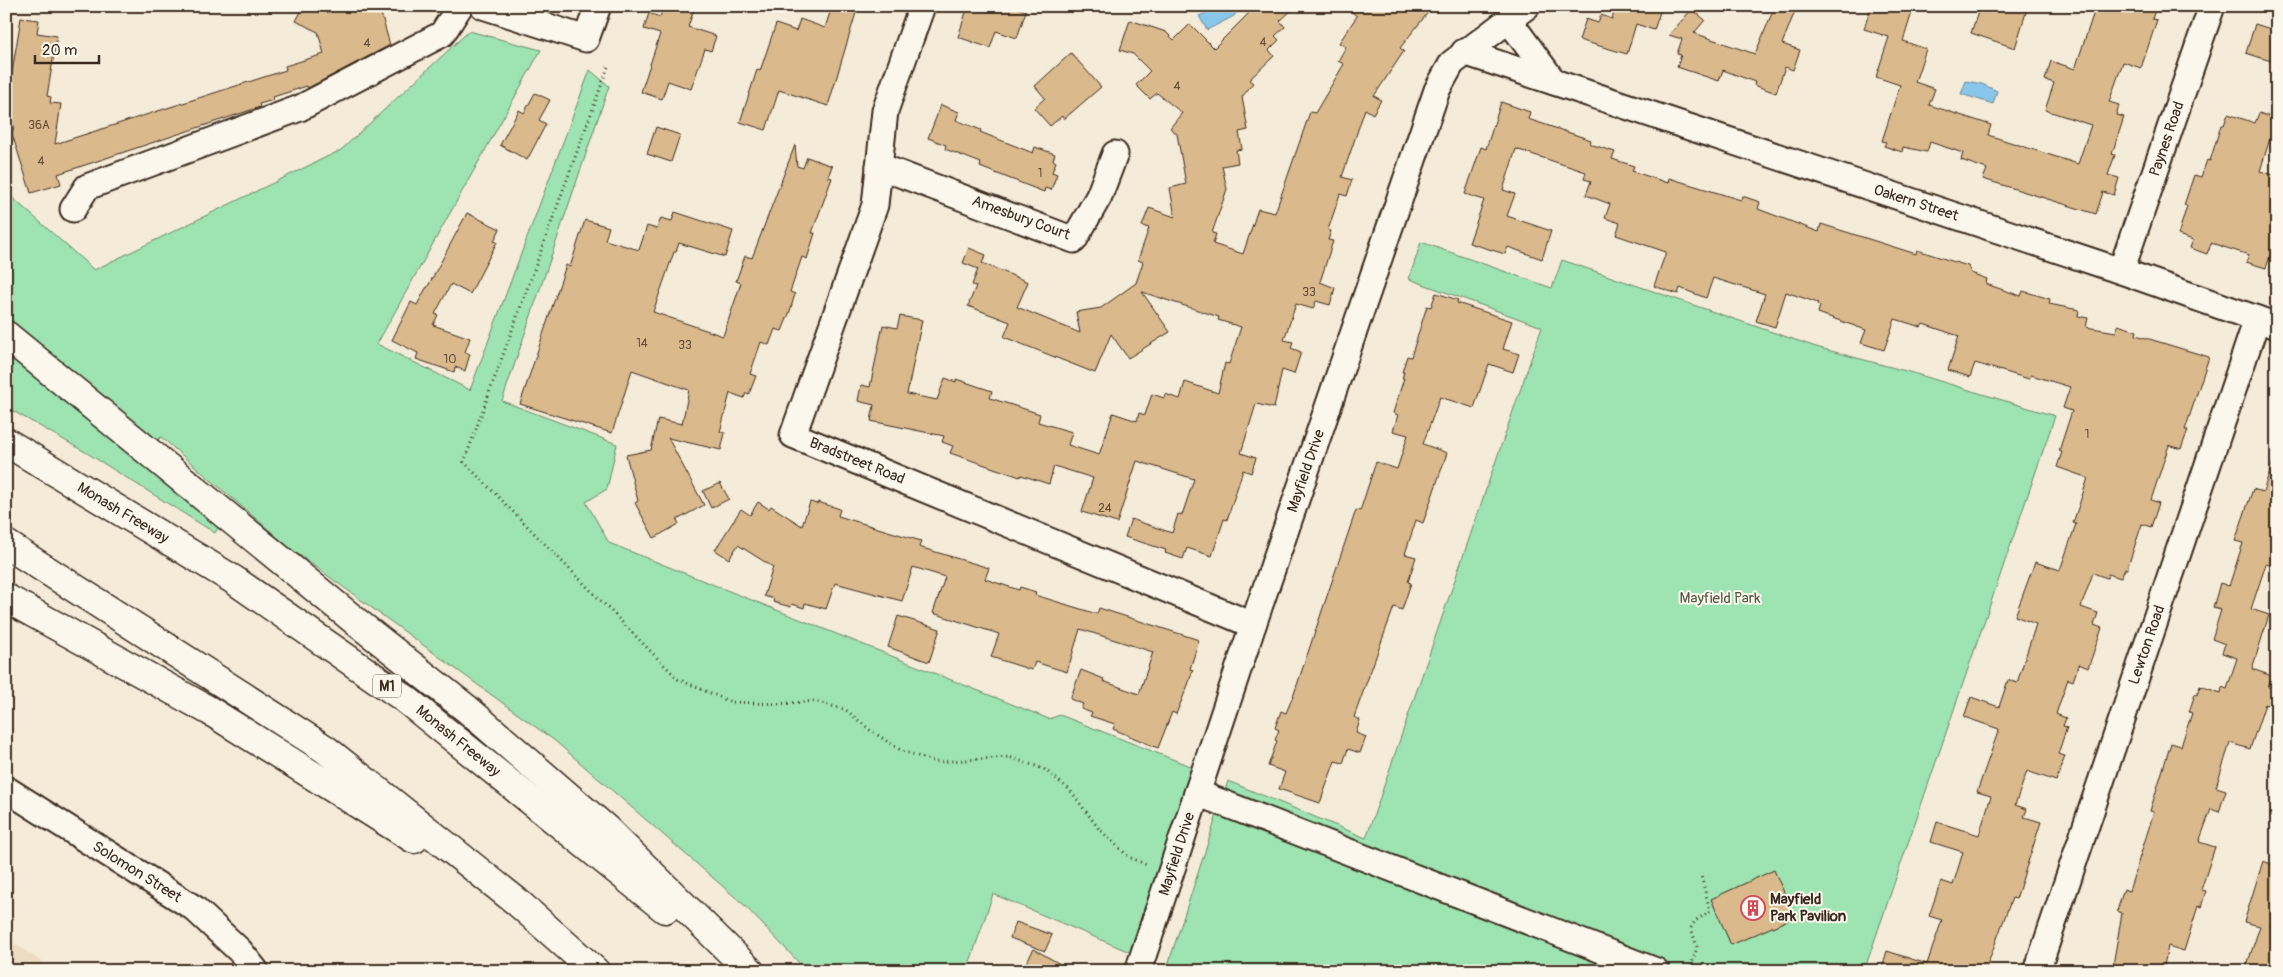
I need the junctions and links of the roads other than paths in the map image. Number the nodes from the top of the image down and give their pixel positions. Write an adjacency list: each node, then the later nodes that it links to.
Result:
1 (460, 6): 11 (street)
2 (483, 6): 3 (street)
3 (598, 6)
4 (922, 6): 10 (street, Bradstreet Road)
5 (2212, 6): 12 (street, Paynes Road)
6 (1518, 12): 7 (street, Mayfield Drive); 8 (street)
7 (1464, 52): 8 (street, Oakern Street); 18 (street, Mayfield Drive)
8 (1554, 82): 12 (street, Oakern Street)
9 (1115, 154): 10 (street, Amesbury Court)
10 (879, 166): 18 (street, Bradstreet Road)
11 (73, 209)
12 (2121, 271): 13 (street, Oakern Street)
13 (2267, 322): 28 (street, Lewton Road)
14 (6, 334): 25 (highway)
15 (6, 442): 24 (highway, Monash Freeway / M1)
16 (6, 544): 21 (highway)
17 (6, 598): 21 (highway)
18 (1253, 625): 20 (street, Mayfield Drive)
19 (6, 789): 22 (street, Solomon Street)
20 (1197, 793): 26 (street, Mayfield Drive); 27 (street)
21 (516, 901): 23 (highway)
22 (256, 971)
23 (595, 971)
24 (737, 971)
25 (750, 971)
26 (1138, 971)
27 (1656, 971)
28 (2038, 971)

